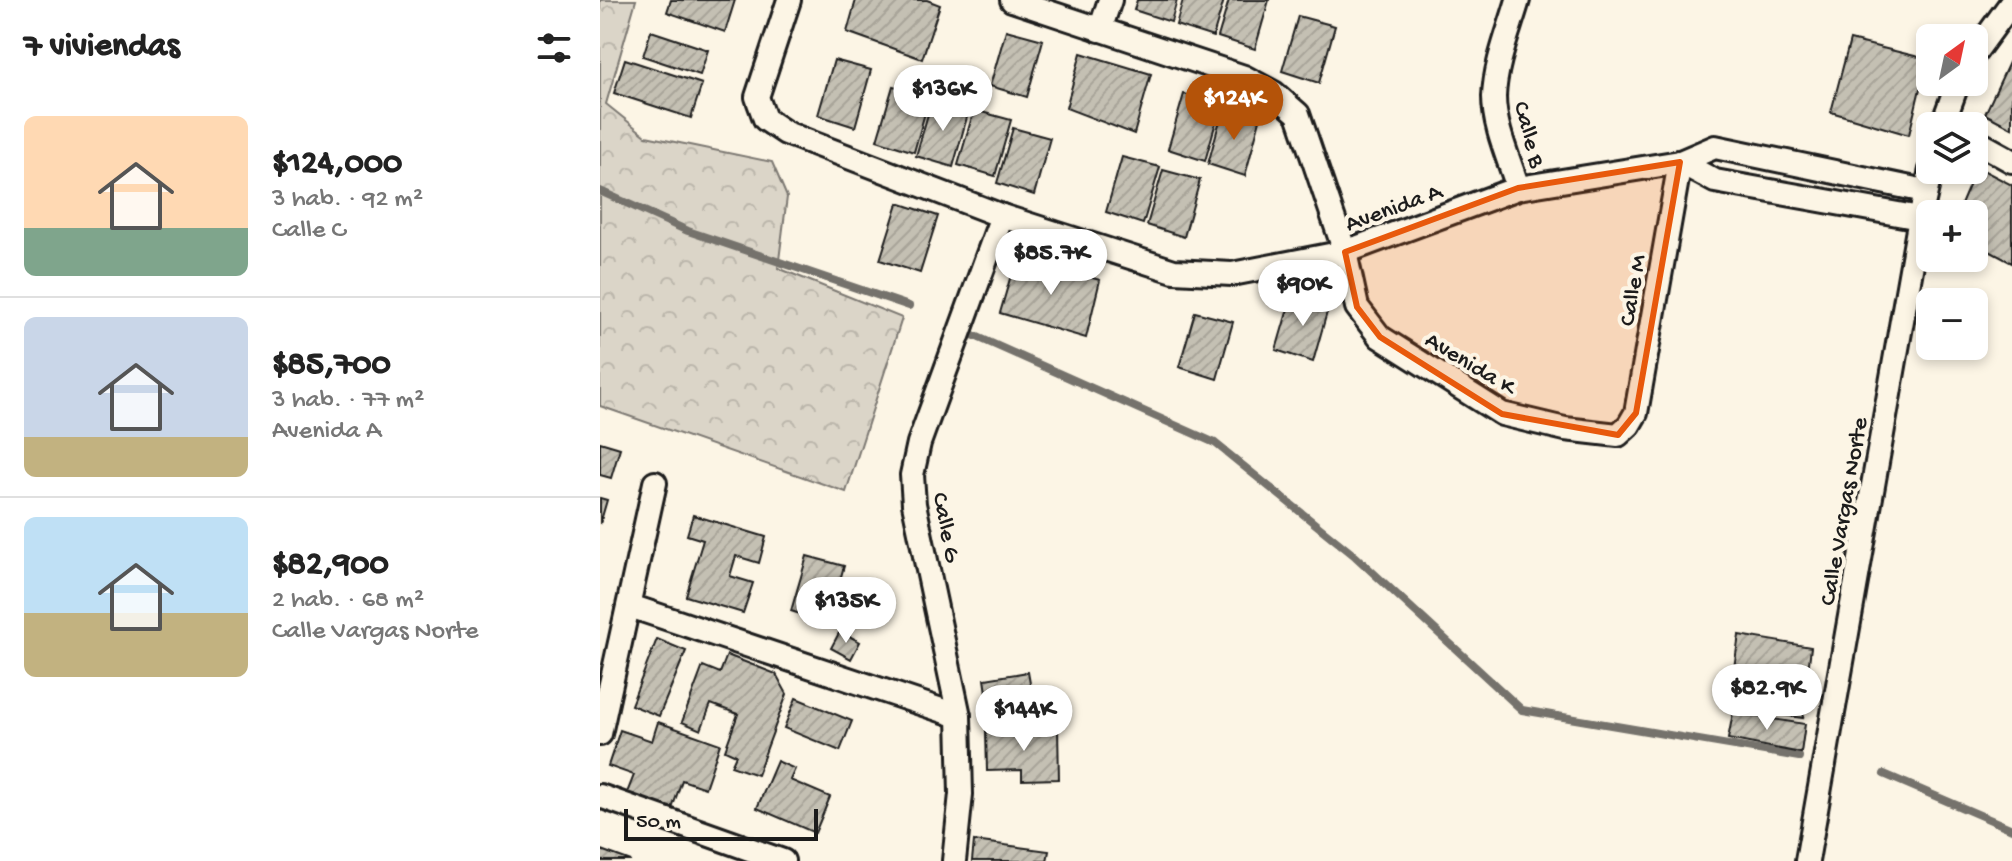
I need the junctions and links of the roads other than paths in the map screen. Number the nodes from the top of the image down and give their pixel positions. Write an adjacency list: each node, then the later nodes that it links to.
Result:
1 (789, 0): 13 (street, Avenida A)
2 (1012, 0): 6 (street)
3 (1110, 0): 6 (street)
4 (1518, 0): 12 (street, Calle B)
5 (2012, 2): 7 (street)
6 (1100, 30): 16 (street)
7 (1988, 35)
8 (1988, 148): 9 (street)
9 (2012, 161)
10 (1680, 162): 11 (street, Avenida A); 12 (street, Avenida A); 14 (street); 17 (street, Calle M)
11 (1916, 178)
12 (1518, 188): 16 (street, Avenida A)
13 (1002, 216): 16 (street, Avenida A); 20 (street, Calle G)
14 (1916, 217)
15 (1916, 241): 25 (street, Calle Vargas Norte)
16 (1345, 252): 17 (street, Avenida K)
17 (1629, 425)
18 (655, 483): 19 (street)
19 (630, 606): 20 (street); 21 (street)
20 (959, 716): 24 (street, Calle G)
21 (600, 734)
22 (600, 796): 23 (street)
23 (783, 861)
24 (954, 861)
25 (1807, 861)

